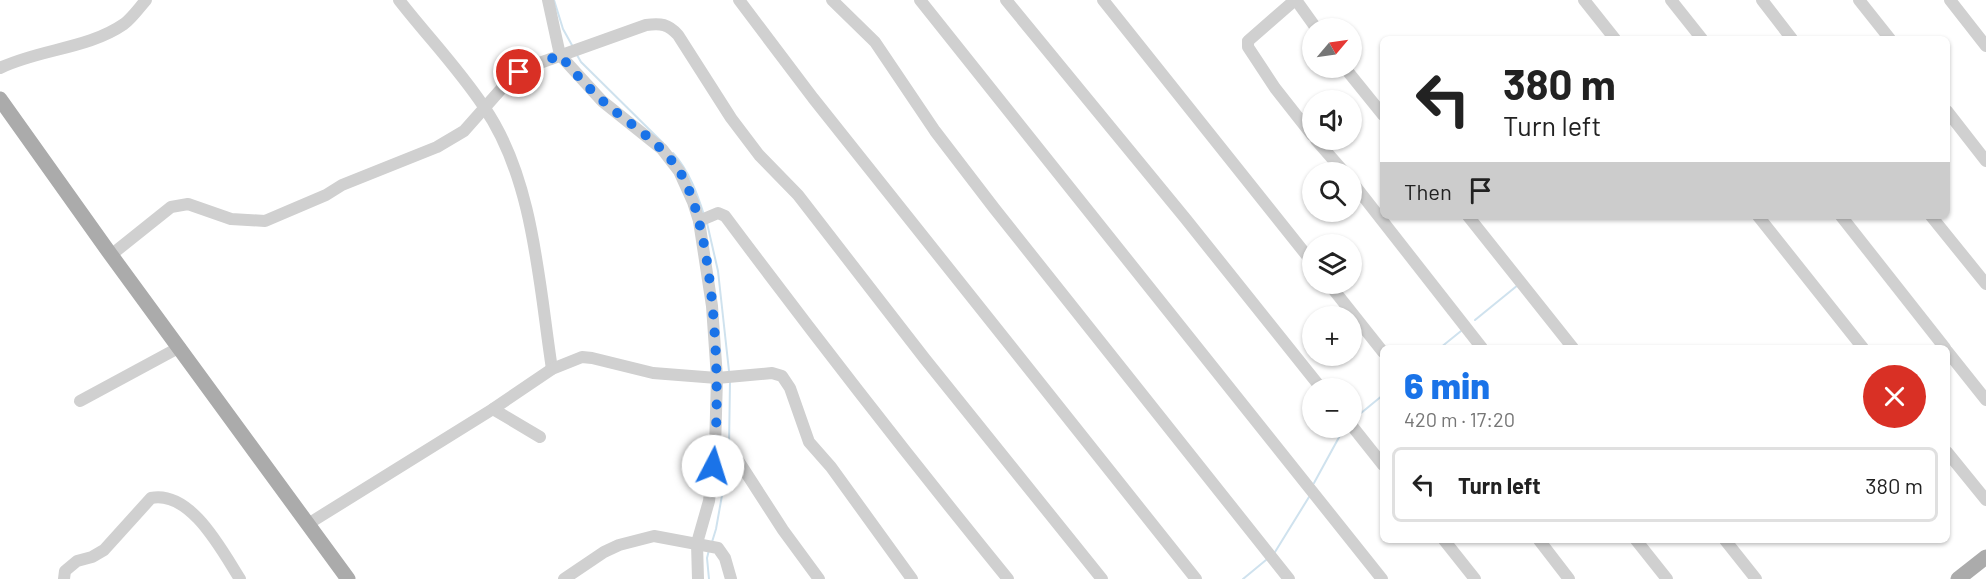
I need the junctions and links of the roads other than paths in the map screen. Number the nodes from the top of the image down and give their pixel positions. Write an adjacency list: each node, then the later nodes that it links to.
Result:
1 (146, 0): 22 (street)
2 (399, 0): 25 (street)
3 (548, 0): 21 (street)
4 (739, 0): 80 (street)
5 (832, 0): 81 (street)
6 (920, 0): 82 (street)
7 (1006, 0): 53 (street)
8 (1103, 0): 40 (street)
9 (1296, 0): 15 (street); 28 (street)
10 (1584, 0): 16 (street)
11 (1671, 0): 17 (street)
12 (1762, 0): 18 (street)
13 (1859, 0): 19 (street)
14 (1950, 0): 20 (street)
15 (1309, 18)
16 (1613, 36)
17 (1700, 36)
18 (1790, 36)
19 (1888, 36)
20 (1986, 46)
21 (569, 51): 25 (street); 33 (street); 79 (street)
22 (0, 68)
23 (1353, 78): 26 (street)
24 (0, 99): 41 (main road)
25 (485, 107): 41 (street); 51 (street)
26 (1380, 111)
27 (1950, 115): 30 (street)
28 (1302, 122)
29 (1325, 150): 31 (street)
30 (1986, 161)
31 (1336, 162)
32 (1362, 195): 34 (street)
33 (704, 218): 52 (street); 78 (street)
34 (1380, 218)
35 (1381, 219): 44 (street)
36 (1470, 219): 45 (street)
37 (1760, 219): 46 (street)
38 (1843, 219): 47 (street)
39 (1933, 219): 42 (street)
40 (1302, 249)
41 (111, 255): 48 (main road)
42 (1986, 284)
43 (1337, 294): 49 (street)
44 (1480, 345)
45 (1572, 345)
46 (1861, 345)
47 (1943, 345)
48 (180, 347): 55 (street); 63 (main road)
49 (1380, 348)
50 (1950, 354): 54 (street)
51 (552, 369): 52 (street); 56 (street)
52 (717, 378): 68 (street); 77 (street)
53 (1313, 378)
54 (1986, 400)
55 (80, 401)
56 (492, 409): 57 (street); 63 (street)
57 (540, 436)
58 (1362, 438): 61 (street)
59 (732, 451): 76 (street)
60 (1950, 456): 62 (street)
61 (1380, 461)
62 (1986, 500)
63 (308, 524): 72 (main road)
64 (1446, 543): 83 (street)
65 (1541, 543): 84 (street)
66 (1637, 543): 85 (street)
67 (1727, 543): 86 (street)
68 (705, 544): 73 (street); 74 (street); 75 (street)
69 (1986, 557): 87 (main road)
70 (64, 579): 71 (street)
71 (240, 579)
72 (348, 579)
73 (564, 579)
74 (698, 579)
75 (731, 579)
76 (819, 579)
77 (912, 579)
78 (1008, 579)
79 (1102, 579)
80 (1196, 579)
81 (1289, 579)
82 (1382, 579)
83 (1475, 579)
84 (1569, 579)
85 (1667, 579)
86 (1756, 579)
87 (1958, 579)

